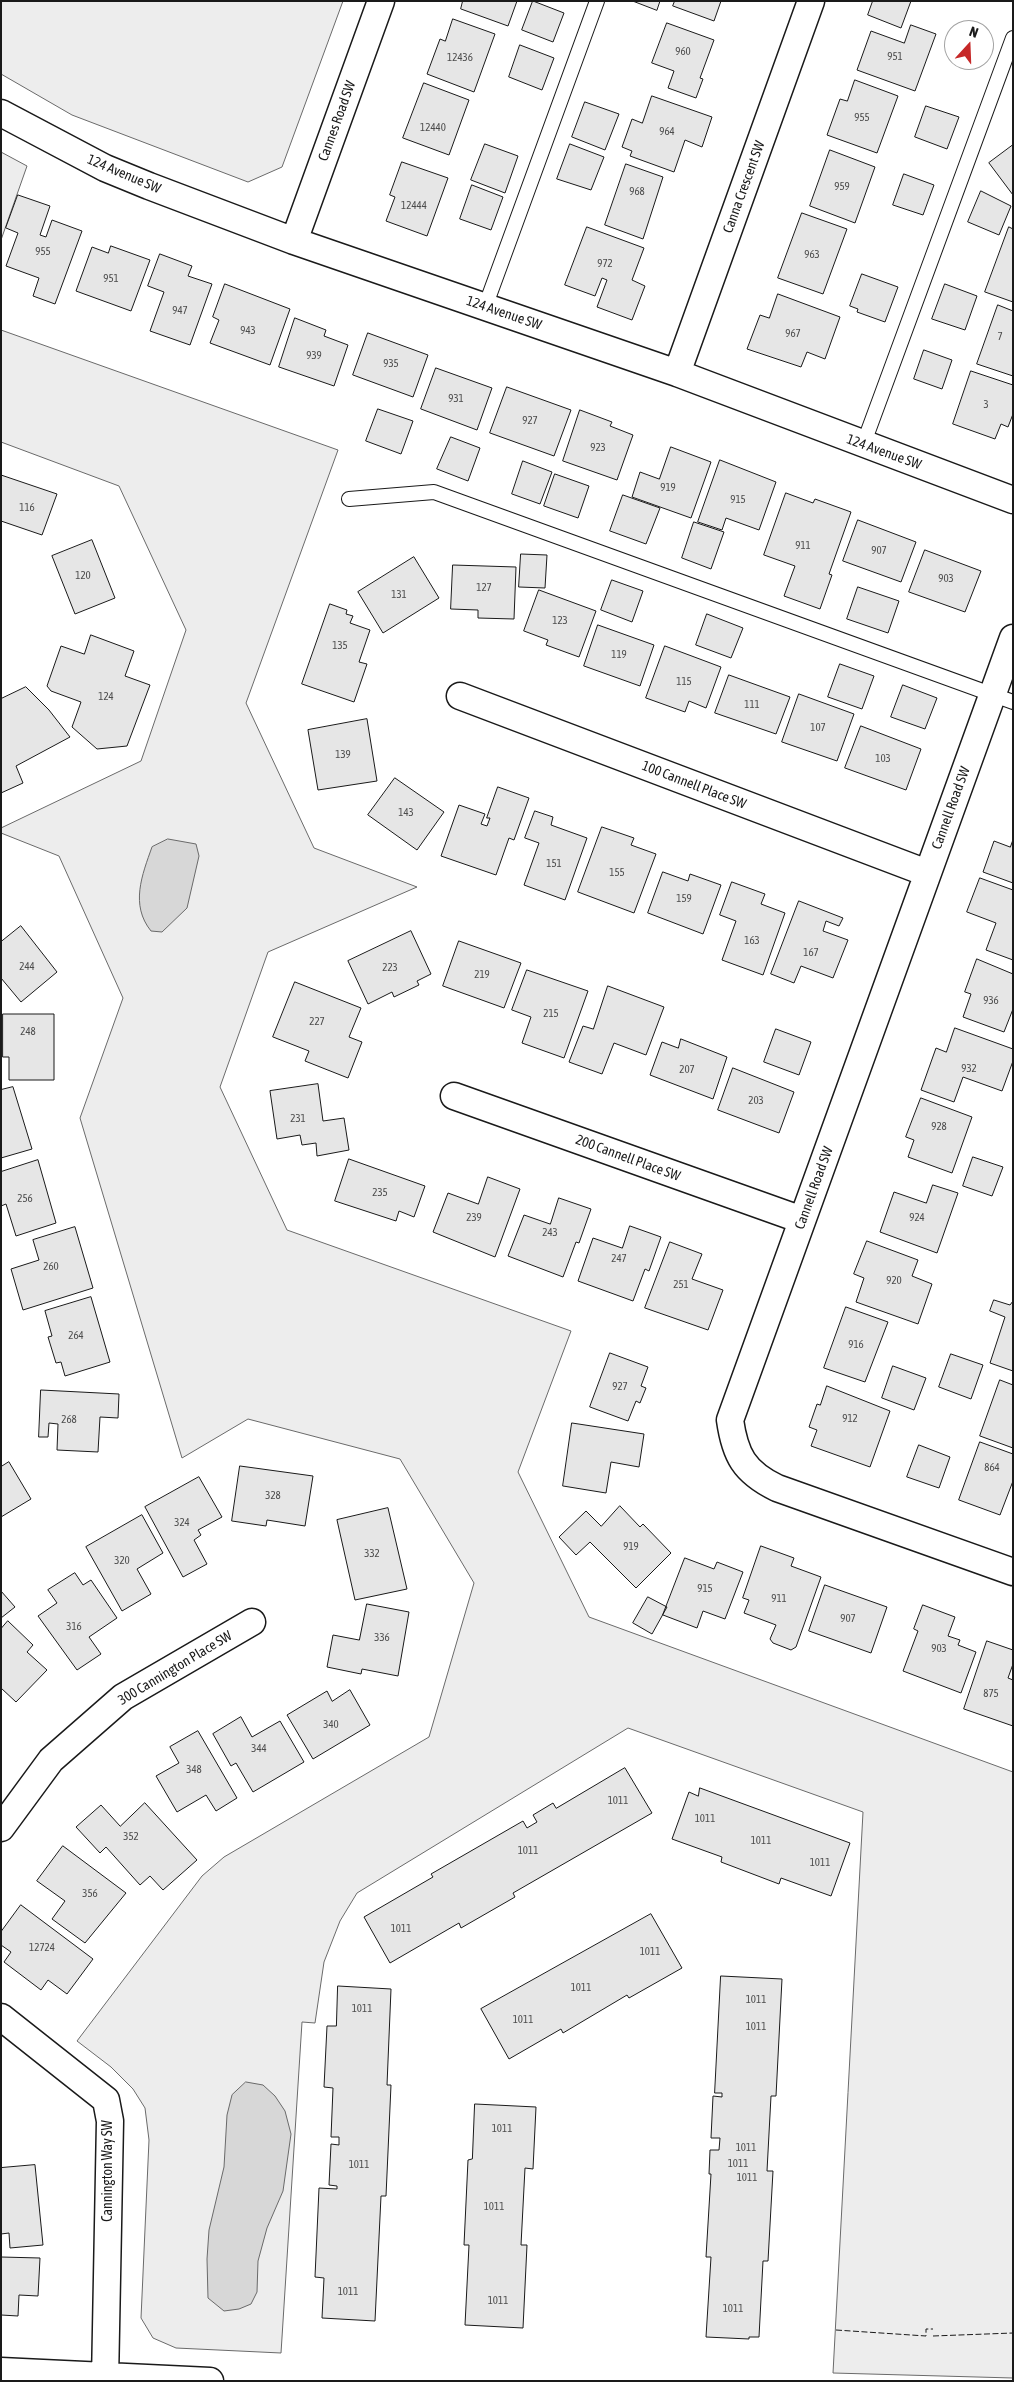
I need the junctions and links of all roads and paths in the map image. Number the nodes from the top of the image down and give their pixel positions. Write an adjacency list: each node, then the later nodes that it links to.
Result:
1 (381, 1): 6 (street, Cannes Road SW)
2 (597, 1): 7 (lane)
3 (811, 1): 8 (street, Canna Crescent SW)
4 (1013, 38): 9 (lane)
5 (1, 113): 6 (street, 124 Avenue SW)
6 (294, 241): 7 (street, 124 Avenue SW)
7 (485, 307): 8 (street, 124 Avenue SW)
8 (677, 373): 9 (street, 124 Avenue SW)
9 (863, 445): 11 (street, 124 Avenue SW)
10 (349, 498): 14 (lane)
11 (1013, 500)
12 (1013, 638): 14 (street, Cannell Road SW)
13 (460, 696): 15 (street, 100 Cannell Place SW)
14 (1003, 698): 15 (street, Cannell Road SW)
15 (927, 873): 17 (street, Cannell Road SW)
16 (454, 1096): 17 (street, 200 Cannell Place SW)
17 (802, 1220): 18 (street, Cannell Road SW)
18 (1013, 1572)
19 (252, 1622): 20 (street, 300 Cannington Place SW)
20 (1, 1828)
21 (1, 2017): 23 (street, Cannington Way SW)
22 (1, 2371): 23 (street)
23 (105, 2378): 24 (street)
24 (210, 2381)

